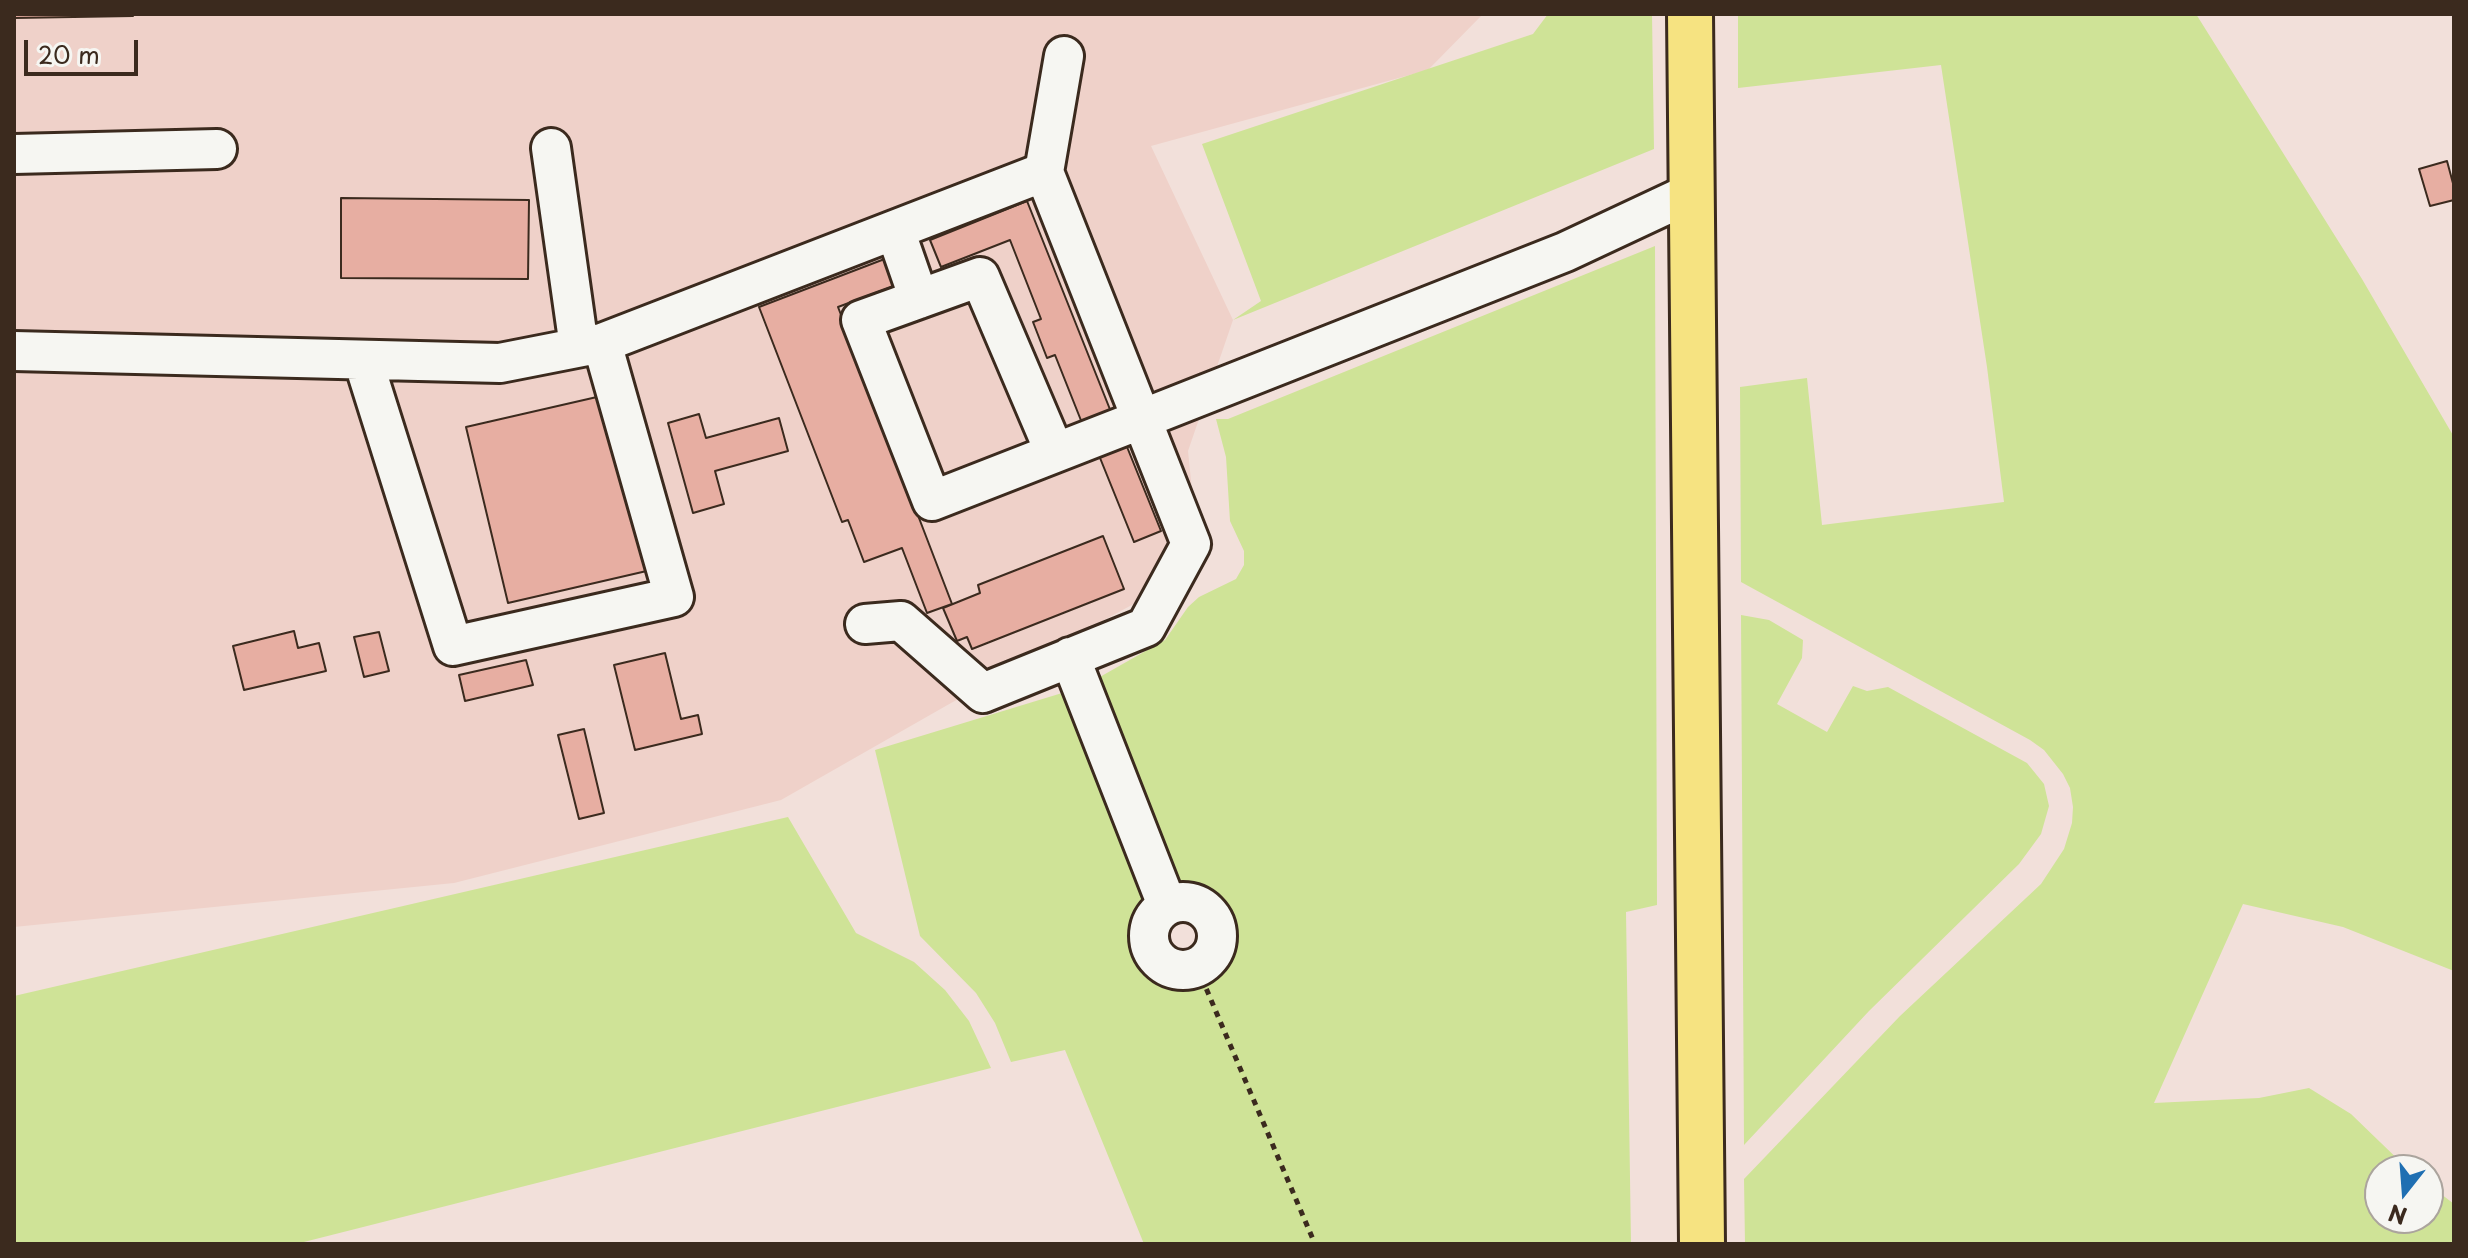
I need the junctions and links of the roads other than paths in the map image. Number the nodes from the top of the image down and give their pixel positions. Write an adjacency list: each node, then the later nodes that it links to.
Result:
1 (1690, 14): 7 (main road)
2 (1064, 56): 6 (lane)
3 (551, 148): 10 (lane)
4 (217, 149): 5 (lane)
5 (14, 154)
6 (1044, 172): 8 (lane); 13 (lane)
7 (1693, 192): 13 (lane); 18 (main road)
8 (895, 230): 9 (lane); 10 (lane)
9 (919, 299): 14 (lane); 14 (lane)
10 (590, 345): 12 (lane); 12 (lane)
11 (14, 351): 12 (lane)
12 (363, 360)
13 (1142, 419): 14 (lane); 16 (lane)
14 (1055, 453)
15 (865, 624): 16 (lane)
16 (1070, 657): 17 (lane)
17 (1197, 967)
18 (1702, 1244)

